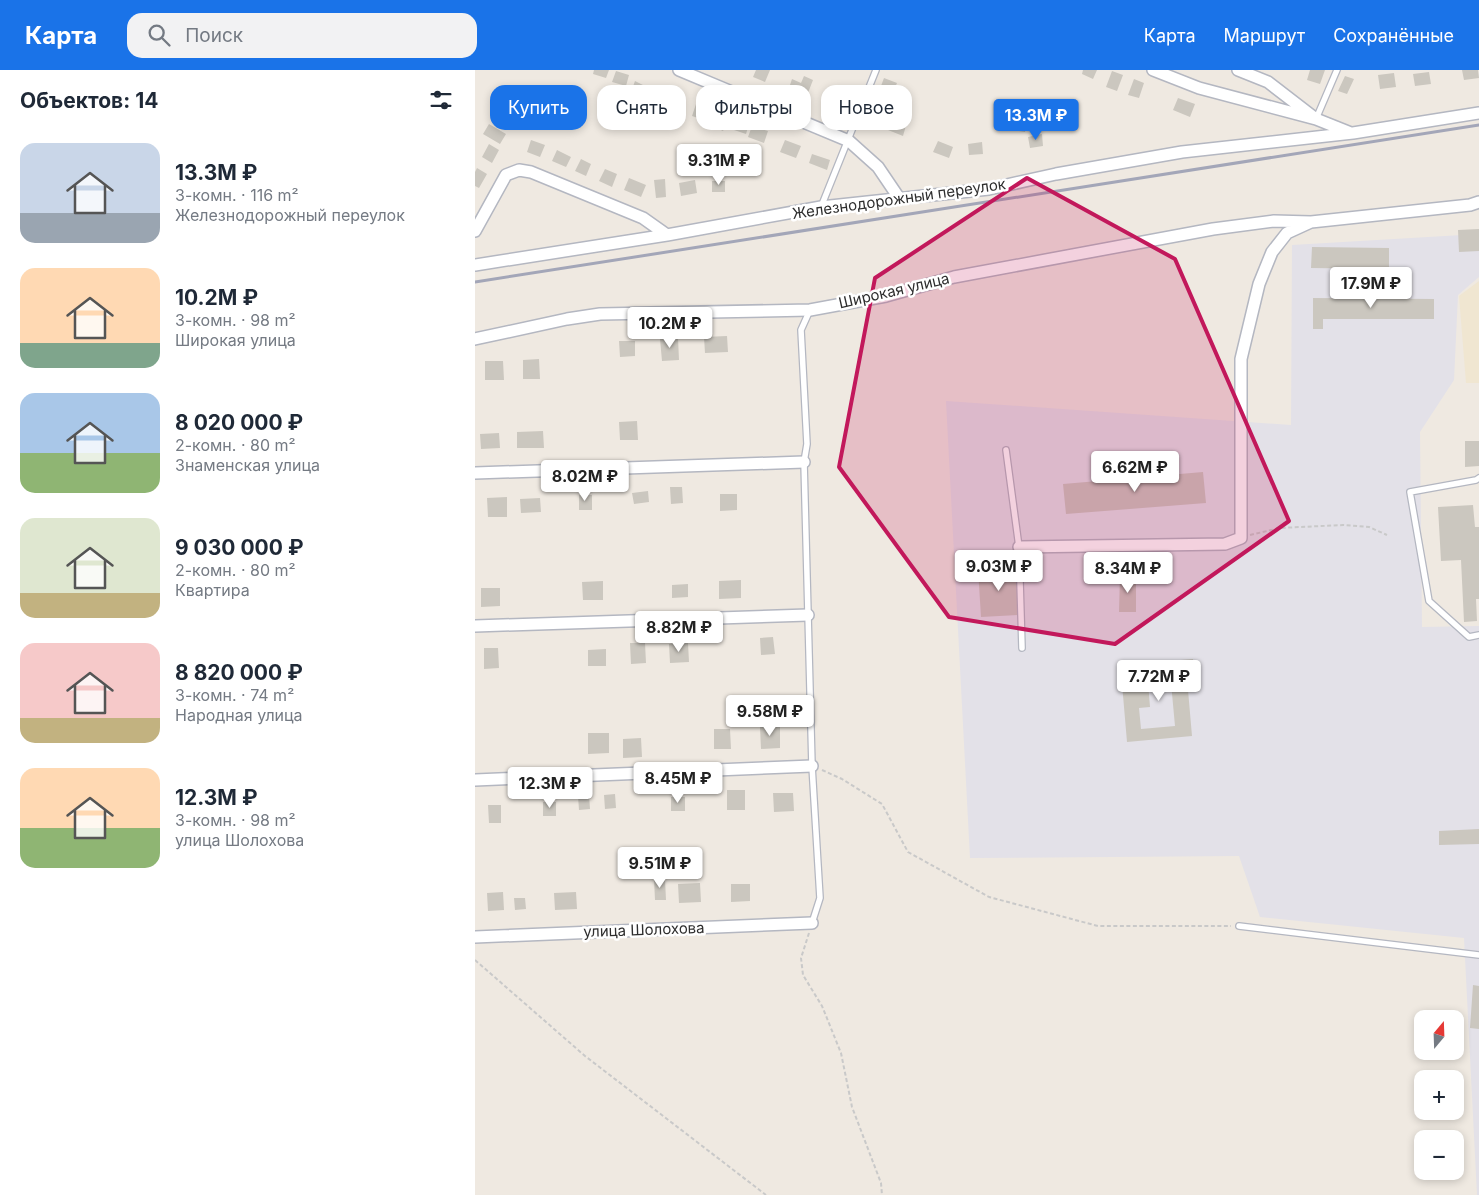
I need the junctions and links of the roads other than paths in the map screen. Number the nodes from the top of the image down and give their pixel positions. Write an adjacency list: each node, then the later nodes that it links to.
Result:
1 (679, 70): 9 (street)
2 (876, 70): 9 (lane)
3 (1153, 70): 7 (street)
4 (1238, 70): 7 (street)
5 (1337, 70): 7 (lane)
6 (1479, 113): 8 (street, Железнодорожный переулок)
7 (1316, 119): 8 (street)
8 (1353, 134): 10 (street, Железнодорожный переулок)
9 (849, 141): 10 (street); 12 (lane)
10 (899, 198): 12 (street, Железнодорожный переулок)
11 (1479, 202): 13 (street)
12 (821, 207): 15 (street, Железнодорожный переулок)
13 (1311, 222): 17 (street, Широкая улица); 23 (street)
14 (475, 231): 15 (street)
15 (667, 235): 16 (street, Железнодорожный переулок)
16 (475, 265)
17 (810, 310): 18 (street, Широкая улица); 20 (lane)
18 (475, 339)
19 (1006, 450): 23 (lane)
20 (804, 462): 21 (street); 24 (lane)
21 (475, 473)
22 (1479, 478): 26 (lane)
23 (1019, 547): 27 (lane)
24 (808, 615): 25 (street); 28 (lane)
25 (475, 626)
26 (1479, 635)
27 (1022, 648)
28 (812, 766): 29 (street); 30 (lane)
29 (475, 780)
30 (812, 923): 32 (street, улица Шолохова)
31 (1239, 926): 33 (lane)
32 (475, 937)
33 (1479, 954)

